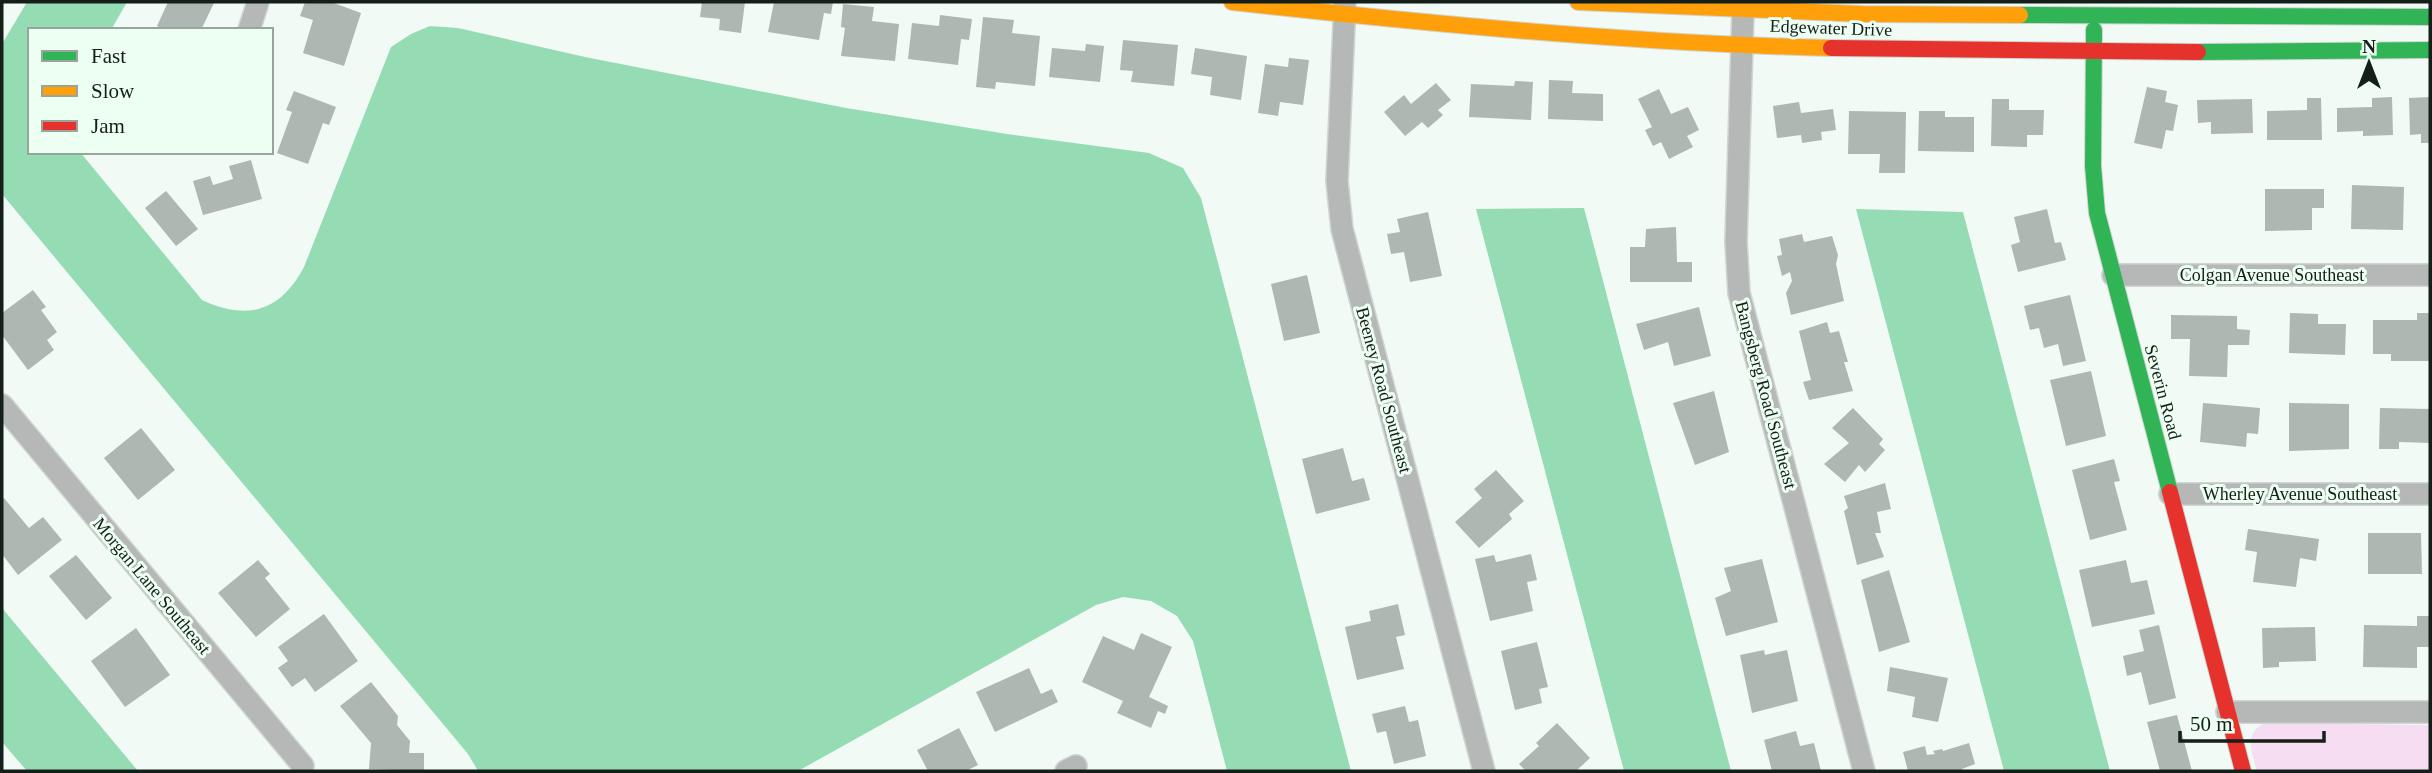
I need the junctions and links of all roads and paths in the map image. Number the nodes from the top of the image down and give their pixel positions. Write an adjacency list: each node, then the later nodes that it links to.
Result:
1 (258, 2): 8 (street)
2 (1232, 2): 4 (street, Edgewater Drive)
3 (1578, 2): 6 (street, Edgewater Drive)
4 (1345, 8): 9 (street, Edgewater Drive); 20 (street, Beeney Road Southeast)
5 (2094, 9): 6 (street, Edgewater Drive); 7 (street, Edgewater Drive); 10 (street, Severin Road)
6 (1743, 10): 9 (street, Bangsberg Road Southeast)
7 (2430, 17)
8 (249, 28)
9 (1742, 45): 10 (street, Edgewater Drive); 21 (street, Bangsberg Road Southeast)
10 (2093, 50): 11 (street, Edgewater Drive); 12 (street, Severin Road)
11 (2430, 50)
12 (2113, 275): 13 (street, Colgan Avenue Southeast); 15 (street, Severin Road)
13 (2430, 275)
14 (2, 405): 19 (street, Morgan Lane Southeast)
15 (2170, 494): 16 (street, Wherley Avenue Southeast); 17 (street, Severin Road)
16 (2430, 494)
17 (2227, 712): 18 (street); 22 (street, Severin Road)
18 (2430, 712)
19 (303, 766)
20 (1484, 771)
21 (1864, 771)
22 (2243, 771)

